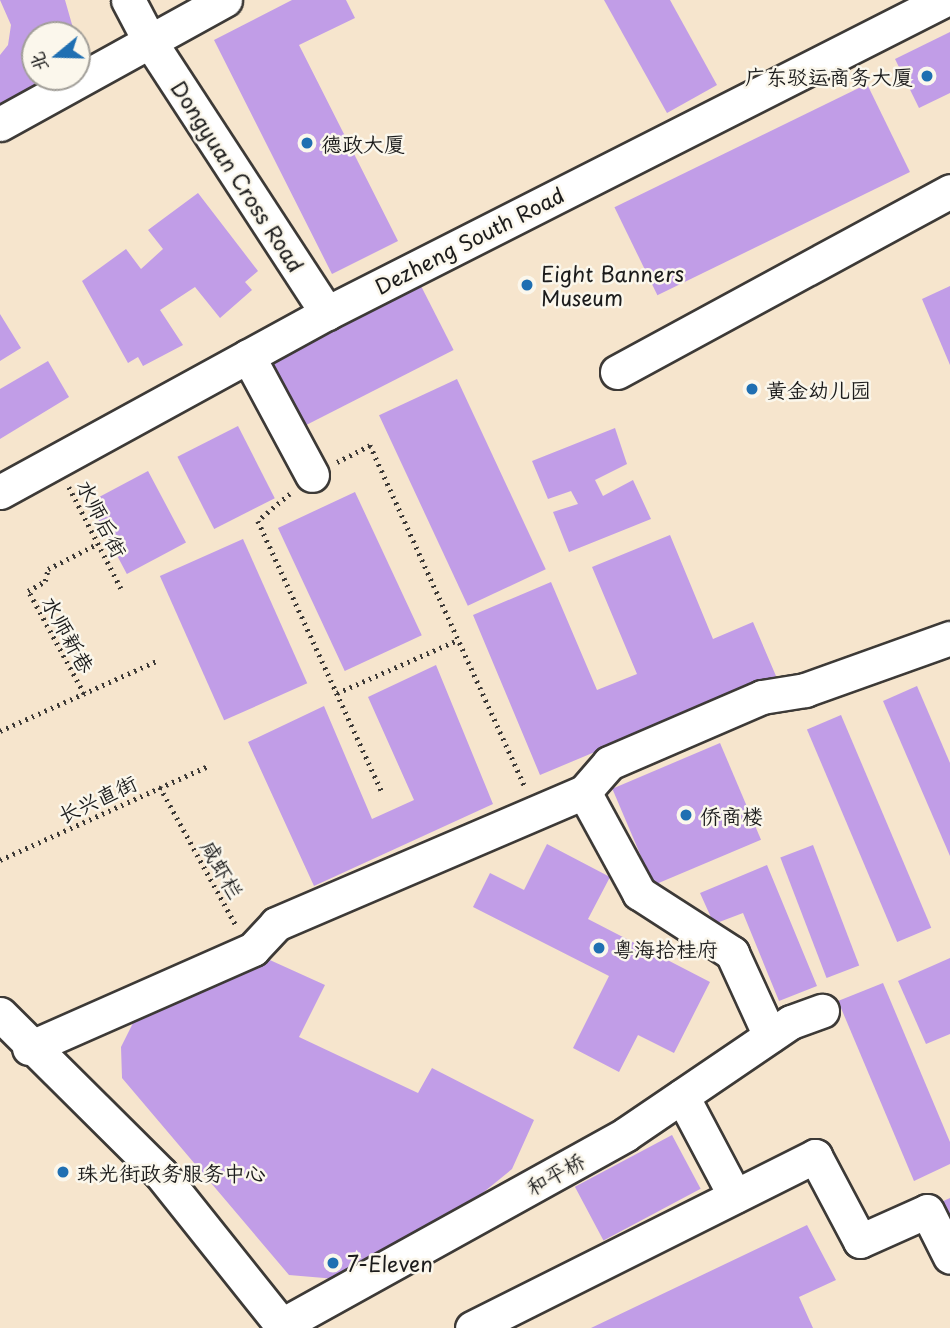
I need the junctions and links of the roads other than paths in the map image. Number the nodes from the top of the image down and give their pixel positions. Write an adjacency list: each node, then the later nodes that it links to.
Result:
1 (128, 0): 4 (street, Dongyuan Cross Road)
2 (225, 0): 4 (street)
3 (944, 0): 7 (street, Dezheng South Road)
4 (149, 40): 5 (street); 7 (street, Dongyuan Cross Road)
5 (0, 124)
6 (950, 191): 9 (street)
7 (327, 313): 8 (street, Dezheng South Road)
8 (248, 356): 10 (street); 11 (street, Dezheng South Road)
9 (617, 372)
10 (312, 475)
11 (0, 492)
12 (950, 638): 13 (street)
13 (584, 792): 16 (street); 17 (street)
14 (822, 1011): 16 (street, 和平桥)
15 (0, 1014): 17 (street)
16 (770, 1035): 18 (street, 和平桥)
17 (29, 1048): 21 (street)
18 (682, 1096): 19 (street); 21 (street, 和平桥)
19 (735, 1196): 20 (street); 22 (street)
20 (950, 1257)
21 (283, 1326)
22 (472, 1328)

